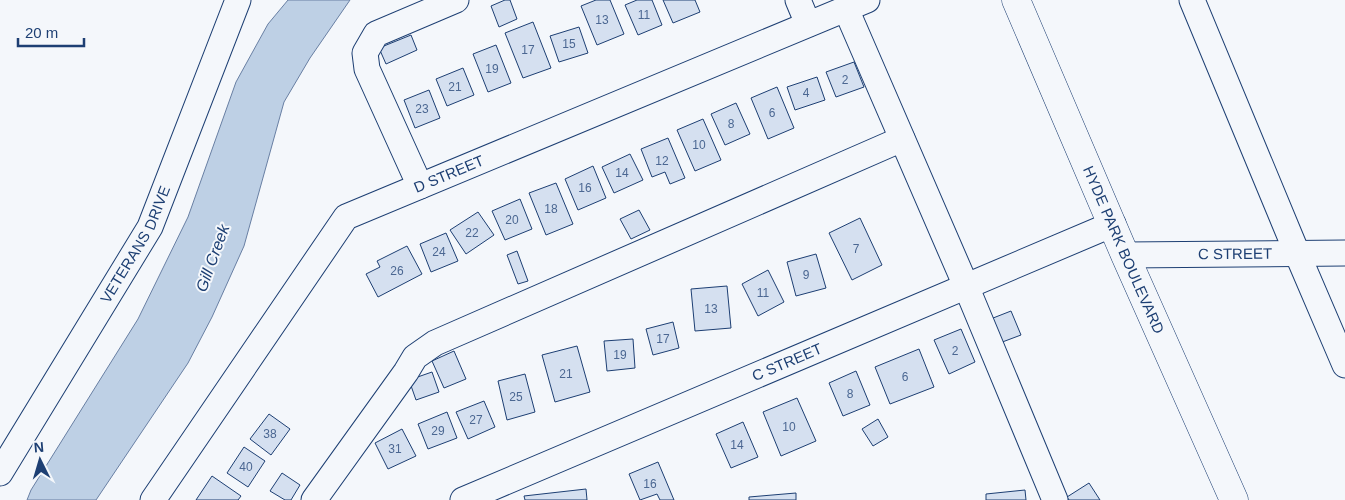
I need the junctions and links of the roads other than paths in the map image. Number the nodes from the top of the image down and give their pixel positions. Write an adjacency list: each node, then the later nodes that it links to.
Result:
1 (238, 0): 16 (street, VETERANS DRIVE)
2 (456, 0): 9 (street)
3 (798, 0): 7 (street)
4 (1016, 0): 10 (main road, HYDE PARK BOULEVARD)
5 (1192, 0): 11 (street)
6 (856, 4): 7 (street, D STREET); 8 (street)
7 (808, 24): 9 (street, D STREET)
8 (902, 139): 14 (street); 18 (street)
9 (420, 186): 17 (street, D STREET)
10 (1113, 224): 13 (main road, HYDE PARK BOULEVARD); 14 (street, C STREET)
11 (1297, 253): 12 (street, C STREET); 13 (street, C STREET); 15 (street)
12 (1345, 253)
13 (1125, 254): 21 (main road, HYDE PARK BOULEVARD)
14 (966, 286): 19 (street, C STREET); 20 (street)
15 (1345, 365)
16 (0, 473)
17 (153, 500)
18 (314, 500)
19 (463, 500)
20 (1054, 500)
21 (1234, 500)

